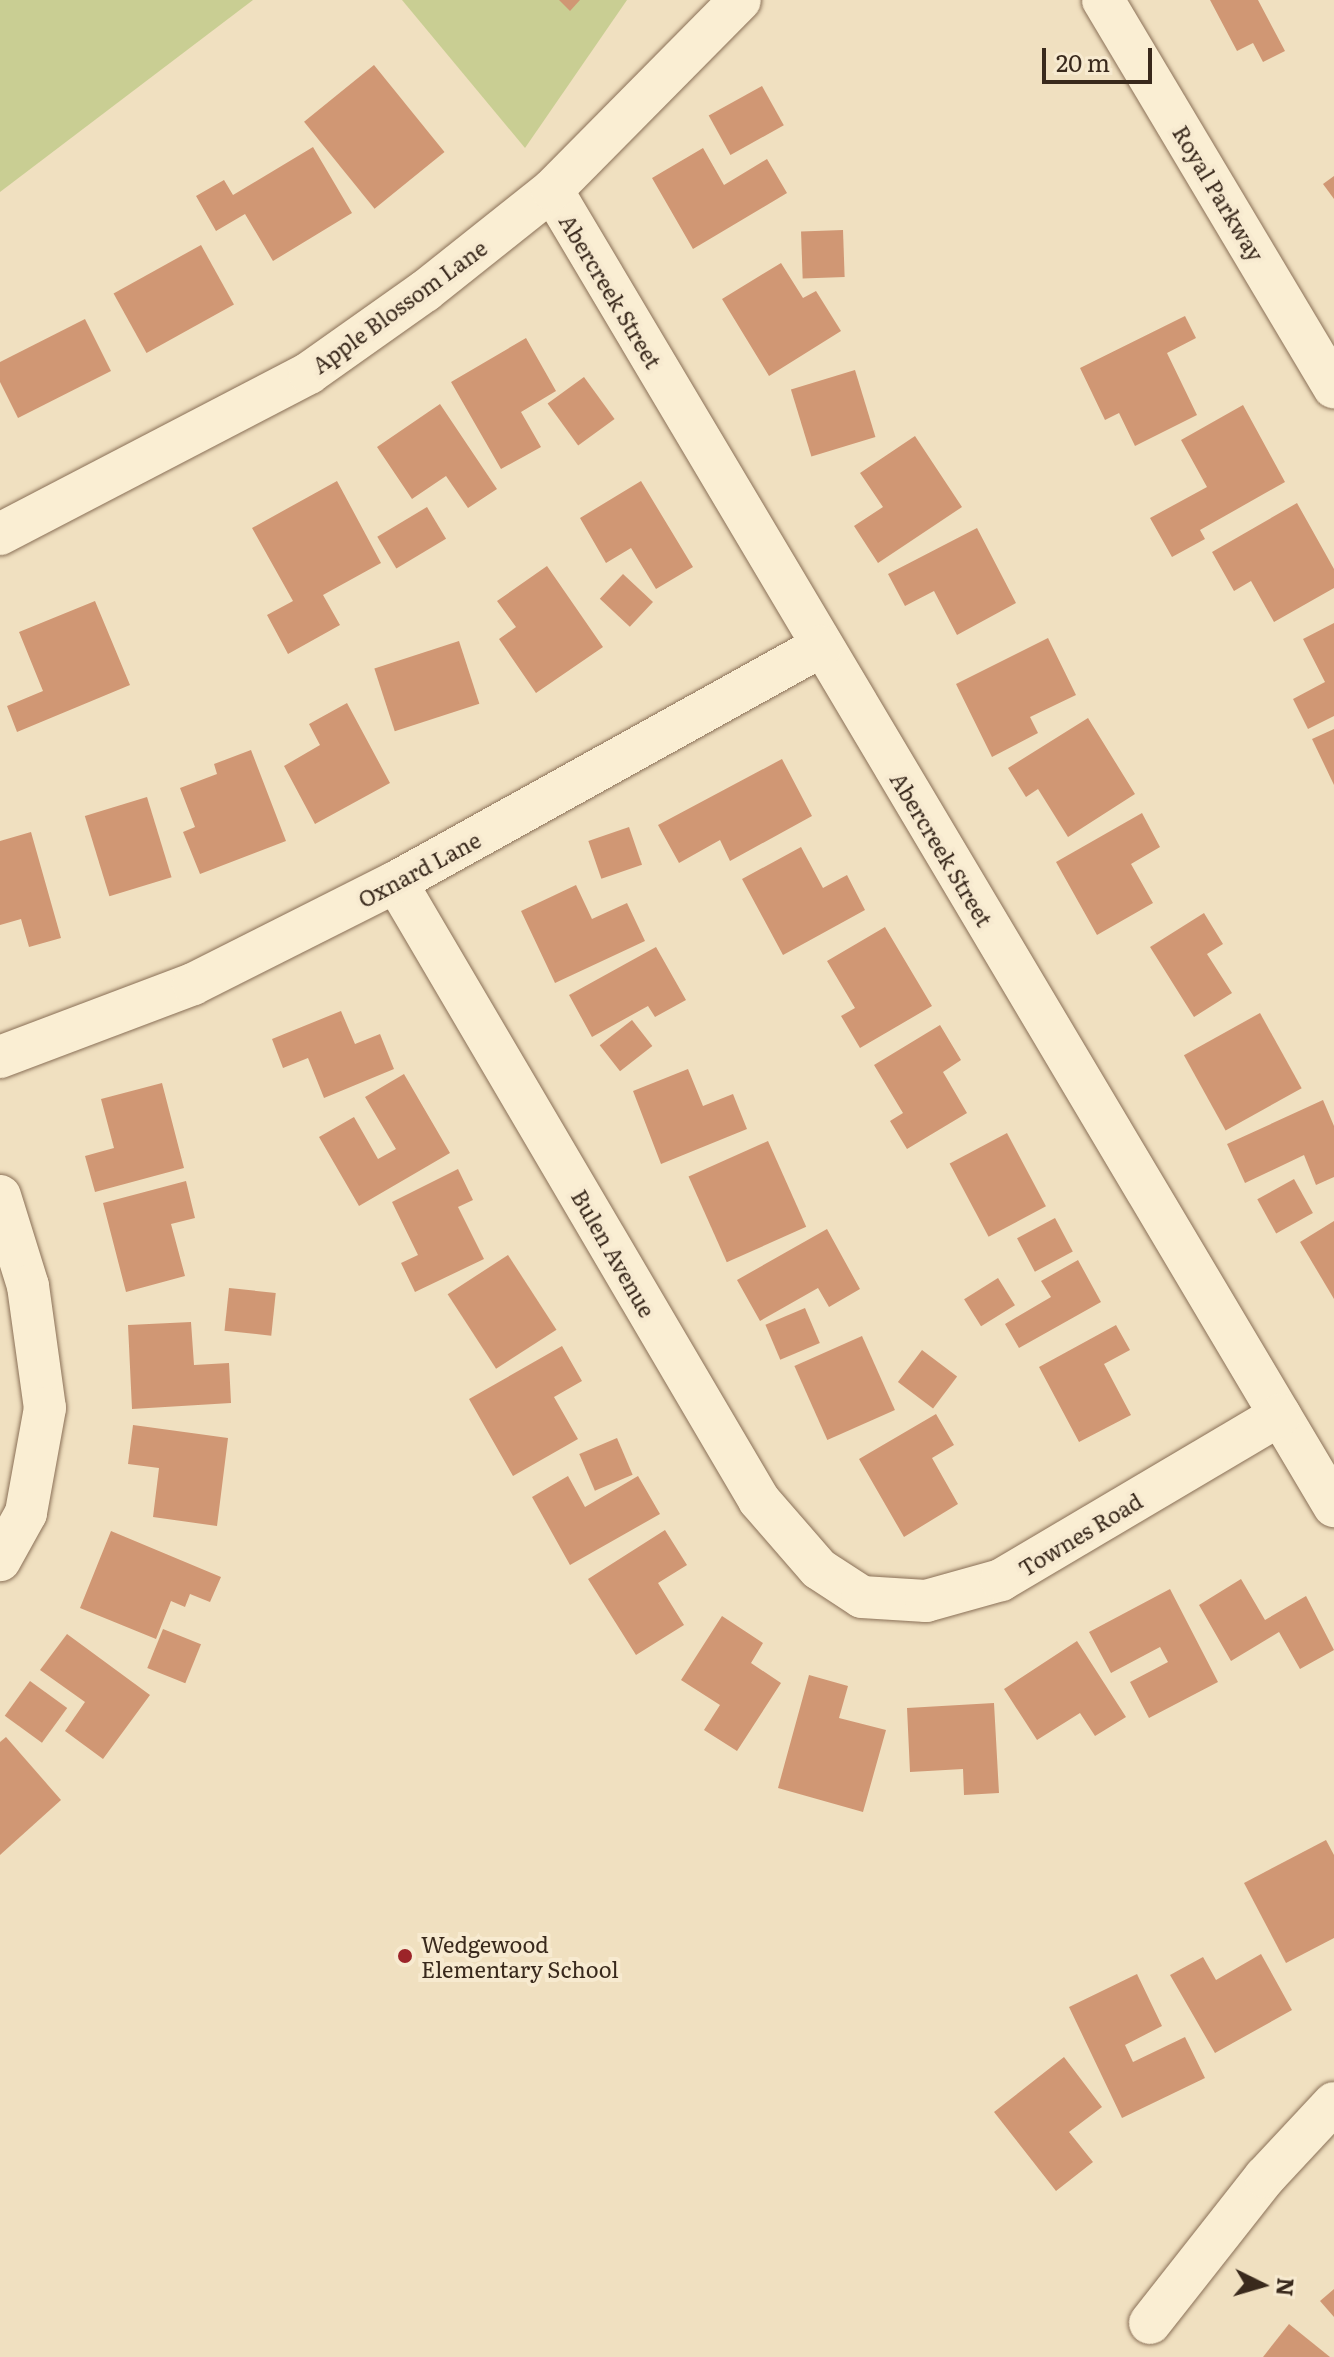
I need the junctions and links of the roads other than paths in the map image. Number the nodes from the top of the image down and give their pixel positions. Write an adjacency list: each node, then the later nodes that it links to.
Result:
1 (740, 0): 3 (street, Apple Blossom Lane)
2 (1103, 0): 4 (street, Royal Parkway)
3 (552, 190): 5 (street, Apple Blossom Lane); 6 (street, Abercreek Street)
4 (1334, 387)
5 (0, 534)
6 (821, 646): 7 (street, Oxnard Lane); 10 (street, Abercreek Street)
7 (396, 882): 8 (street, Oxnard Lane); 13 (street, Bulen Avenue)
8 (0, 1057)
9 (0, 1196): 12 (street)
10 (1280, 1415): 11 (street, Abercreek Street); 13 (street, Townes Road)
11 (1334, 1506)
12 (0, 1560)
13 (862, 1597)
14 (1334, 2103): 15 (street)
15 (1150, 2323)

